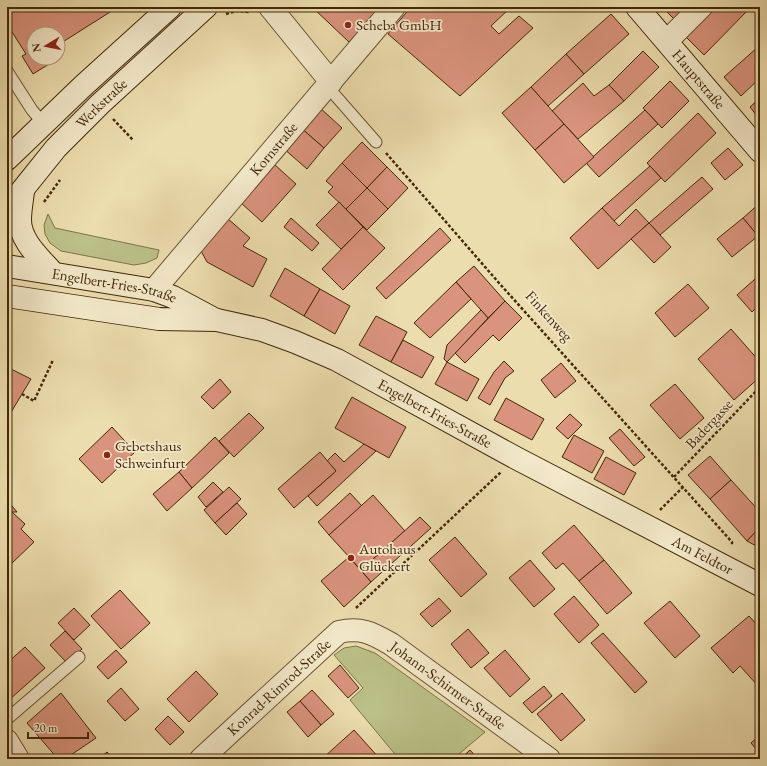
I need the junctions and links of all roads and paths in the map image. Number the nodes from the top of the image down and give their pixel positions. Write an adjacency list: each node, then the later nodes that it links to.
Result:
1 (170, 7): 11 (main road, Werkstraße)
2 (394, 7): 9 (main road, Kornstraße)
3 (637, 7): 7 (main road, Hauptstraße)
4 (701, 7): 7 (main road)
5 (262, 10): 6 (path); 9 (main road)
6 (214, 12): 17 (main road, Werkstraße)
7 (667, 41): 14 (main road, Hauptstraße)
8 (7, 71): 11 (lane)
9 (329, 84): 13 (lane); 22 (main road, Kornstraße)
10 (119, 114): 12 (path)
11 (44, 123): 15 (main road, Werkstraße)
12 (108, 124)
13 (376, 142): 29 (path, Finkenweg)
14 (760, 151)
15 (7, 159)
16 (64, 174): 18 (path)
17 (23, 191): 19 (main road, Werkstraße); 21 (main road)
18 (43, 204)
19 (7, 209)
20 (7, 266): 21 (main road, Engelbert-Fries-Straße)
21 (53, 273): 22 (main road, Engelbert-Fries-Straße)
22 (154, 290): 24 (main road, Engelbert-Fries-Straße)
23 (7, 296): 24 (main road, Engelbert-Fries-Straße)
24 (217, 320): 28 (main road, Engelbert-Fries-Straße)
25 (53, 360): 27 (path)
26 (760, 387): 29 (path, Badergasse)
27 (22, 394)
28 (516, 458): 31 (main road, Engelbert-Fries-Straße); 34 (path)
29 (674, 477): 30 (path, Finkenweg)
30 (683, 487): 31 (path); 32 (path, Finkenweg)
31 (644, 525): 32 (main road, Am Feldtor)
32 (732, 571): 33 (main road, Am Feldtor)
33 (760, 585)
34 (339, 632): 39 (main road, Konrad-Rimrod-Straße); 40 (main road, Johann-Schirmer-Straße)
35 (79, 657): 36 (lane)
36 (7, 719)
37 (7, 741): 38 (main road)
38 (18, 759)
39 (201, 759)
40 (549, 759)

